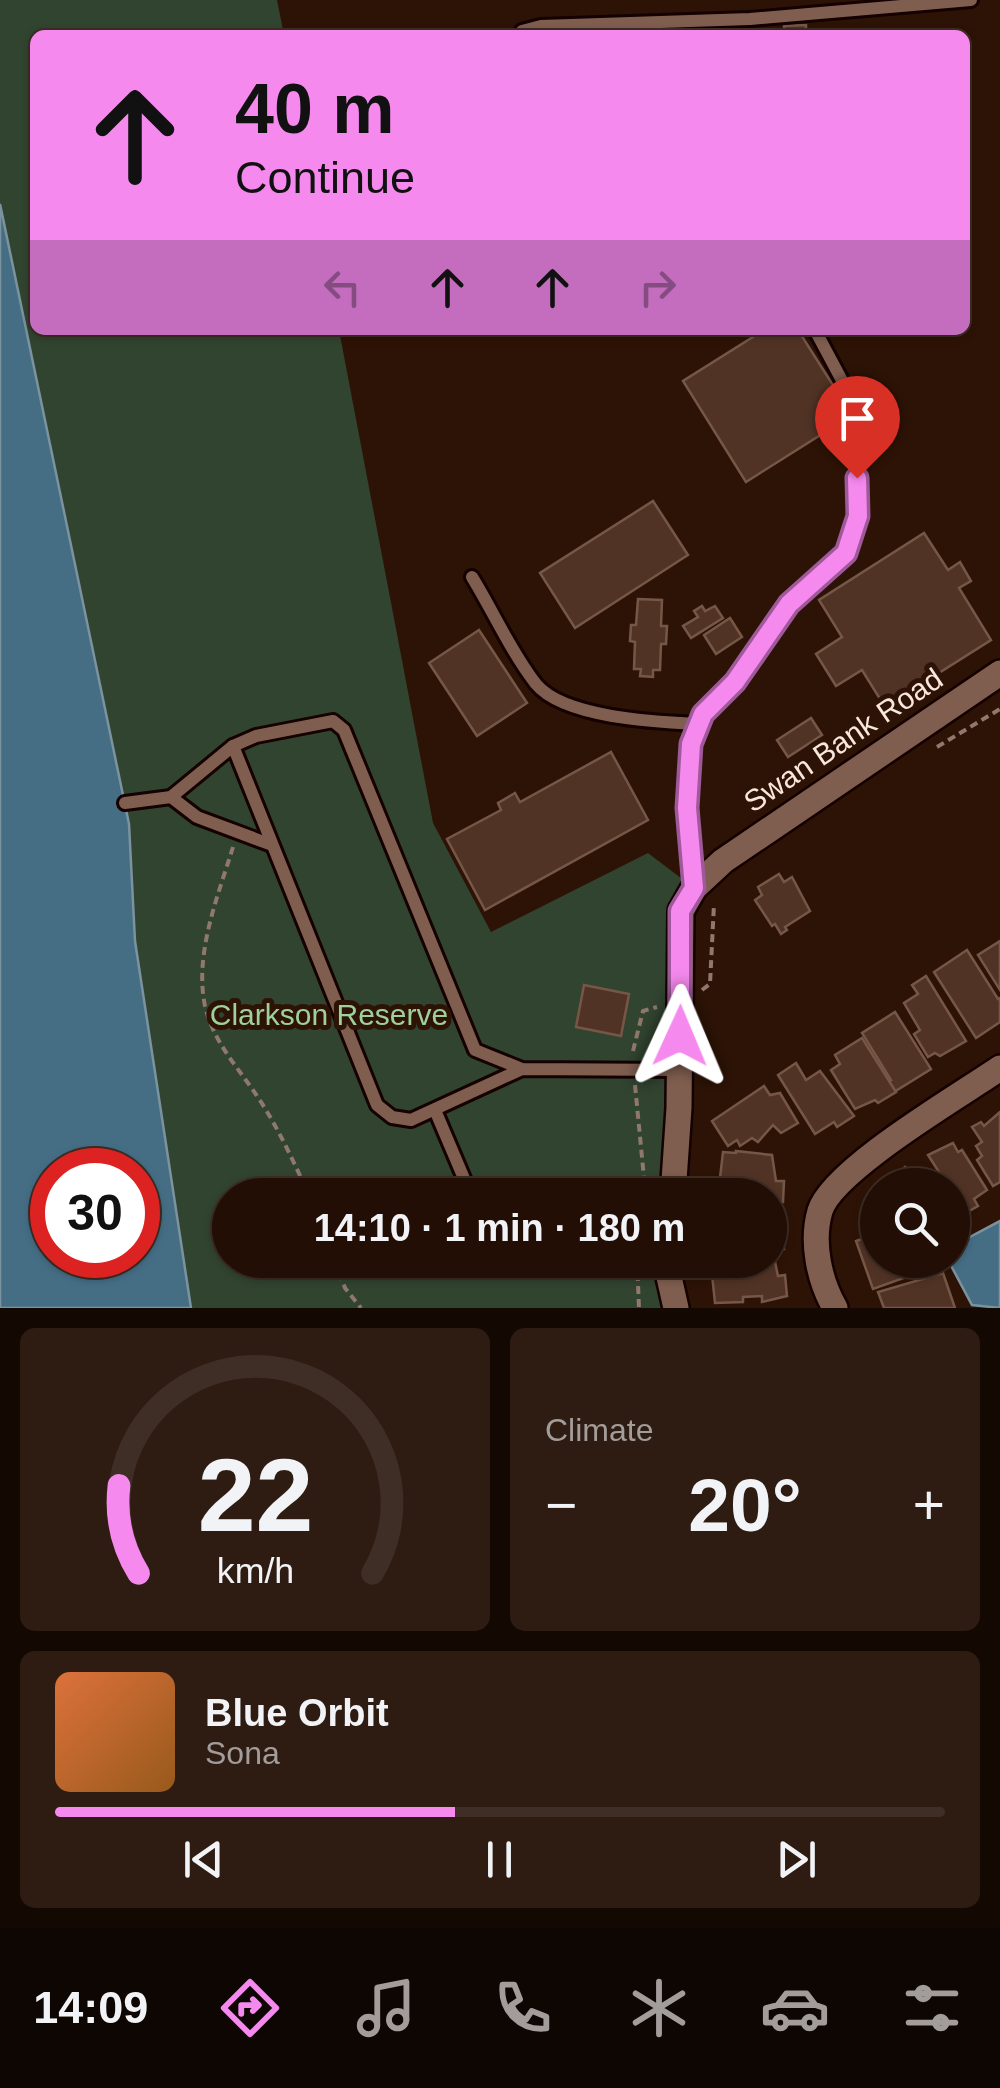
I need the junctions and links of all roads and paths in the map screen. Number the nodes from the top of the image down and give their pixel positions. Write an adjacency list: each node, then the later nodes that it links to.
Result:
1 (971, 0): 2 (lane)
2 (750, 19): 3 (lane); 4 (lane)
3 (526, 30)
4 (750, 30)
5 (818, 335): 9 (lane)
6 (472, 577): 9 (lane)
7 (1000, 672): 16 (street, Swan Bank Road)
8 (1000, 709): 11 (path)
9 (699, 724): 16 (lane)
10 (233, 746): 12 (lane); 15 (lane); 18 (lane)
11 (935, 748)
12 (171, 797): 13 (lane); 14 (lane)
13 (124, 803)
14 (237, 833): 15 (lane); 23 (path)
15 (272, 845): 22 (lane)
16 (704, 892): 17 (street); 17 (path)
17 (681, 1001): 20 (street); 21 (path)
18 (522, 1068): 21 (lane); 22 (lane)
19 (1000, 1068): 33 (street)
20 (680, 1070): 21 (lane); 26 (street)
21 (634, 1076): 25 (path)
22 (435, 1110): 24 (lane)
23 (300, 1178)
24 (464, 1178)
25 (644, 1178)
26 (674, 1178)
27 (342, 1278): 30 (path)
28 (638, 1278): 31 (path)
29 (669, 1278): 32 (street)
30 (361, 1308)
31 (639, 1308)
32 (676, 1308)
33 (835, 1308)

